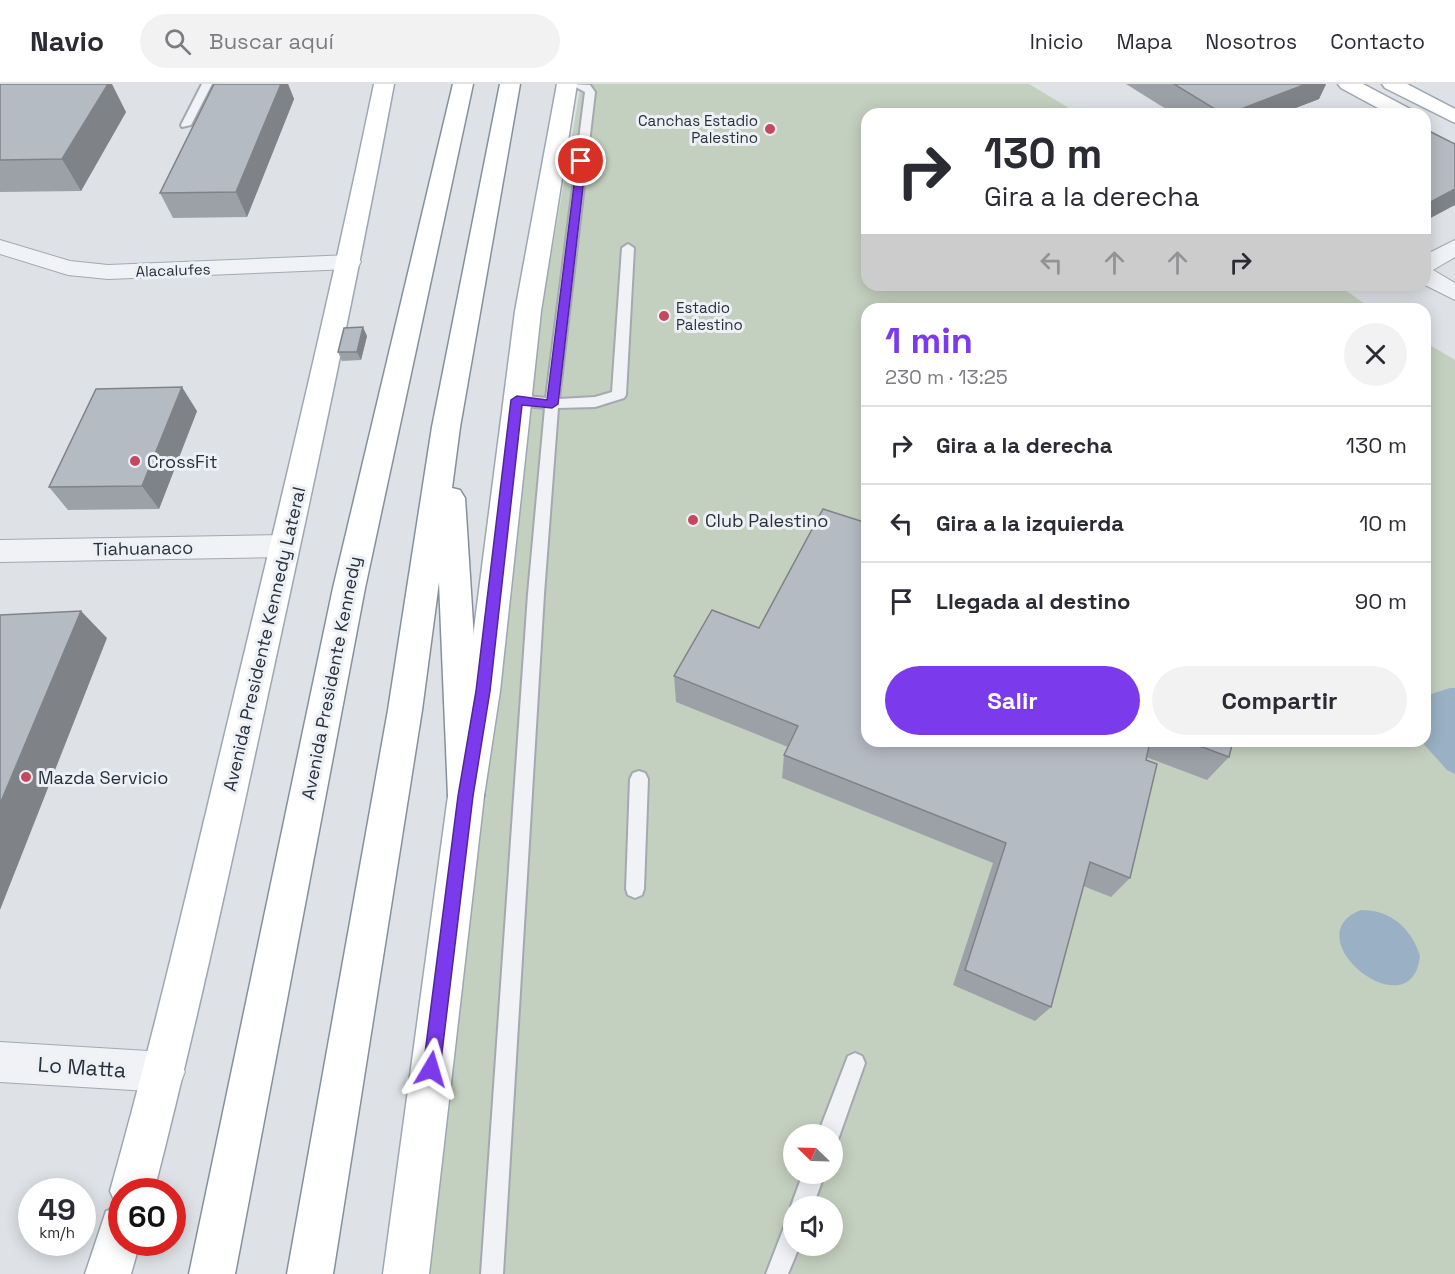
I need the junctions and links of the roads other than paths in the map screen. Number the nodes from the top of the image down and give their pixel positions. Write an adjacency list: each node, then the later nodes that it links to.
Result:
1 (207, 84): 11 (lane)
2 (384, 84): 16 (main road, Avenida Presidente Kennedy Lateral)
3 (463, 84): 35 (main road, Avenida Presidente Kennedy)
4 (510, 84): 21 (main road)
5 (567, 84): 19 (main road)
6 (575, 84): 20 (lane)
7 (1348, 84): 9 (main road)
8 (1392, 84): 10 (main road)
9 (1394, 108)
10 (1455, 117)
11 (186, 125)
12 (0, 247): 16 (street, Alacalufes)
13 (1455, 247): 15 (street)
14 (628, 248): 20 (lane)
15 (1431, 261)
16 (350, 262): 22 (main road, Avenida Presidente Kennedy Lateral)
17 (1431, 280): 18 (street)
18 (1455, 294)
19 (517, 400): 20 (lane); 25 (main road)
20 (552, 404): 38 (lane)
21 (446, 427): 25 (main road); 36 (main road)
22 (286, 546): 23 (street, Tiahuanaco); 29 (main road, Avenida Presidente Kennedy Lateral)
23 (0, 551)
24 (639, 779): 26 (lane)
25 (465, 796): 37 (main road)
26 (635, 889)
27 (0, 1062): 29 (street, Lo Matta)
28 (855, 1063): 30 (lane)
29 (165, 1072): 31 (main road, Avenida Presidente Kennedy Lateral)
30 (833, 1124)
31 (136, 1178)
32 (113, 1256): 34 (main road)
33 (784, 1256): 39 (lane)
34 (108, 1274)
35 (212, 1274)
36 (310, 1274)
37 (406, 1274)
38 (492, 1274)
39 (777, 1274)

